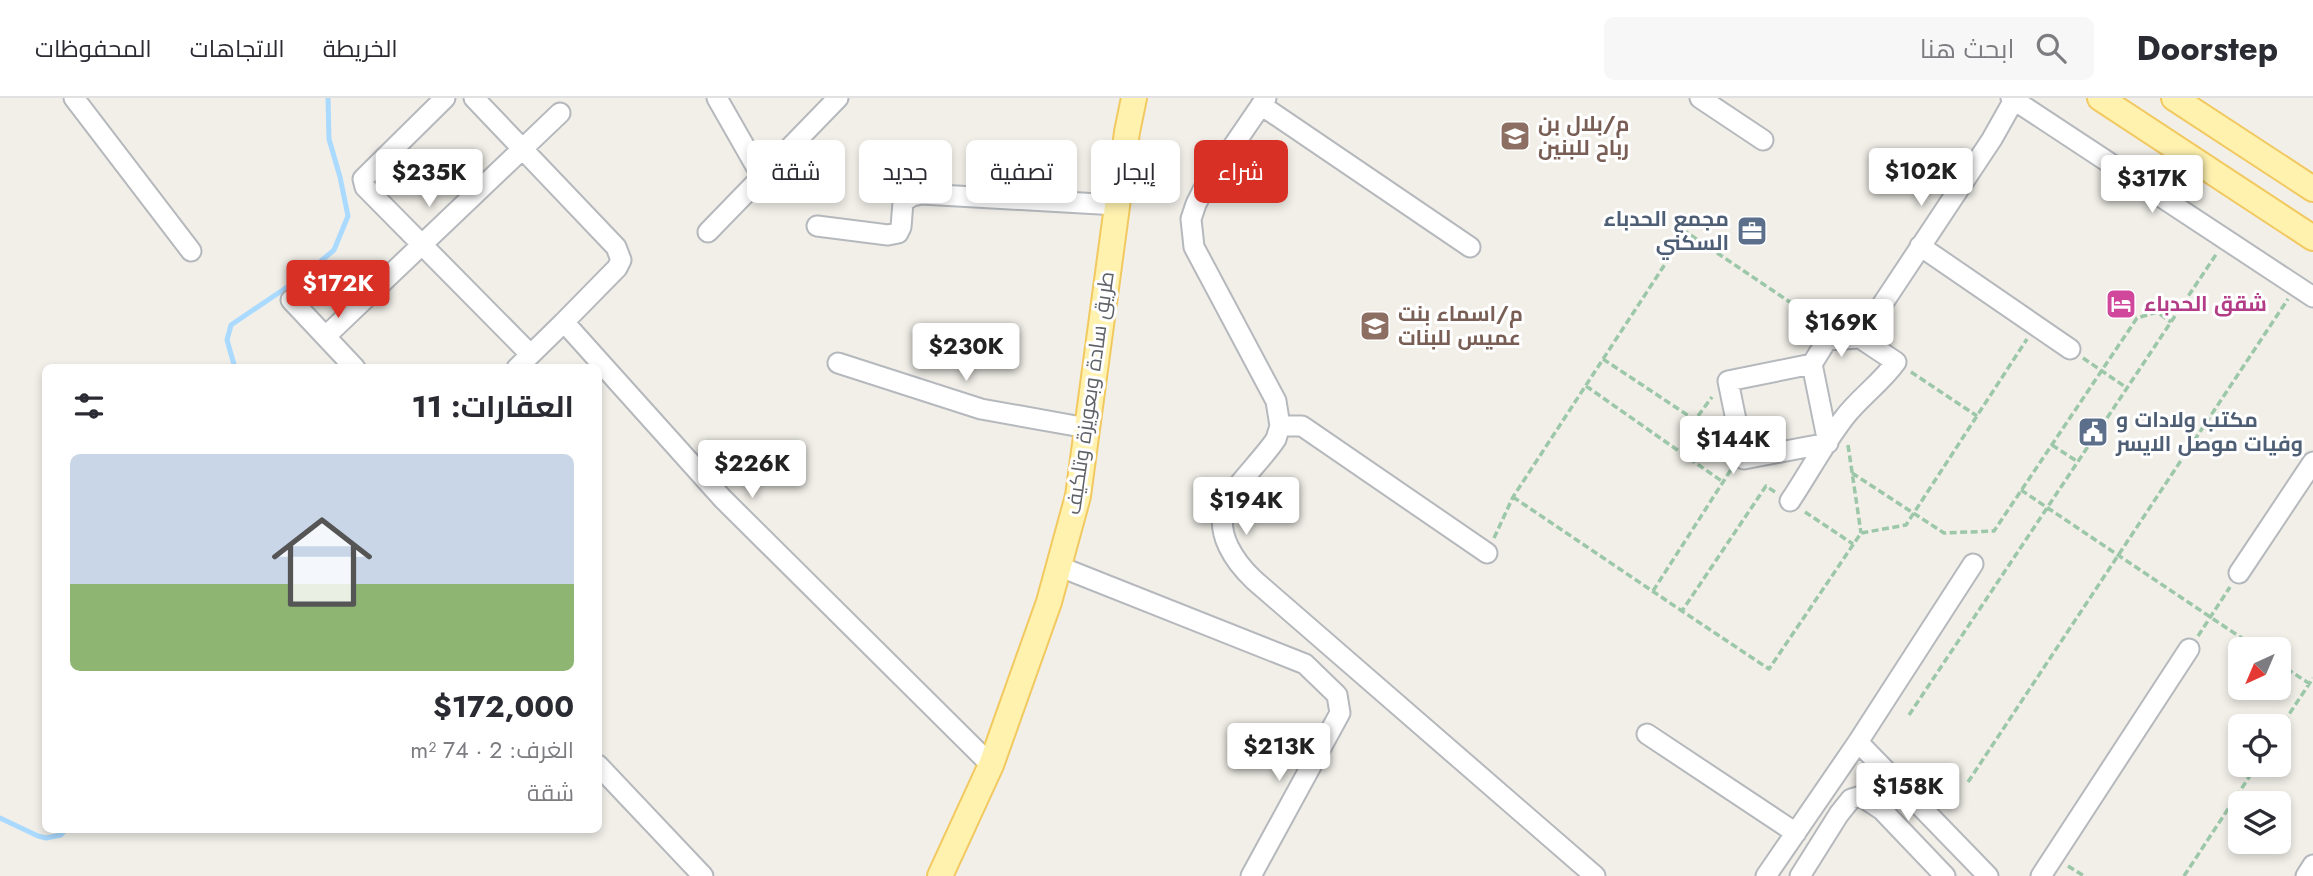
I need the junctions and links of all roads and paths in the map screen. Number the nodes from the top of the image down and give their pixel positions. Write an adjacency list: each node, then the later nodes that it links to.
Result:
1 (74, 98): 29 (street)
2 (445, 98): 26 (street)
3 (474, 98): 16 (street)
4 (717, 98): 17 (street)
5 (838, 98): 14 (street)
6 (1134, 98): 21 (main road, طريق سادة وبعويزة وتلكيف)
7 (1700, 98): 15 (street)
8 (2099, 98): 18 (main road)
9 (2174, 98): 13 (main road)
10 (2013, 99): 25 (street); 27 (street)
11 (1264, 102): 28 (street); 52 (street)
12 (560, 113): 16 (street)
13 (2216, 125): 18 (main road); 19 (main road)
14 (798, 140)
15 (1763, 141)
16 (522, 148): 26 (street); 32 (street)
17 (747, 151)
18 (2194, 160): 24 (main road)
19 (2313, 189)
20 (747, 192): 23 (street)
21 (1117, 205): 22 (street); 53 (main road, طريق سادة وبعويزة وتلكيف)
22 (817, 226)
23 (708, 232)
24 (2313, 238)
25 (2226, 240): 30 (street); 33 (path)
26 (422, 244): 35 (street); 39 (street)
27 (1920, 246): 34 (street); 36 (street)
28 (1470, 247)
29 (191, 251)
30 (2305, 292): 69 (path)
31 (291, 300): 35 (street)
32 (564, 322): 39 (street); 44 (street)
33 (2171, 322): 46 (path); 49 (path)
34 (2036, 325): 37 (street); 50 (path)
35 (326, 336): 42 (street)
36 (1852, 339): 38 (path); 40 (street); 45 (street)
37 (2070, 349): 46 (path)
38 (1603, 359): 47 (path); 48 (path)
39 (523, 361)
40 (1896, 362): 50 (path); 51 (street)
41 (838, 363): 53 (street)
42 (351, 364)
43 (602, 364): 85 (street)
44 (602, 364)
45 (1812, 364): 47 (street); 54 (street)
46 (2102, 371): 49 (path); 55 (path)
47 (1728, 381): 56 (street)
48 (1586, 386): 60 (path); 62 (path)
49 (2127, 388): 57 (path)
50 (1977, 416): 65 (path)
51 (1844, 417): 54 (street); 59 (path)
52 (1280, 426): 68 (street); 94 (street)
53 (1087, 428): 71 (main road, طريق سادة وبعويزة وتلكيف)
54 (1828, 443): 56 (street); 63 (street)
55 (2052, 445): 57 (path); 61 (path)
56 (1742, 451): 60 (path)
57 (2078, 462): 64 (path)
58 (2313, 462): 72 (street)
59 (1852, 473): 65 (path); 66 (path)
60 (1723, 482): 73 (path)
61 (2021, 490): 64 (path); 65 (path)
62 (1513, 497): 68 (path); 73 (path)
63 (1790, 501): 67 (path); 74 (path)
64 (2047, 508): 69 (path); 82 (path)
65 (1913, 514): 66 (path)
66 (1860, 533): 67 (path)
67 (1853, 544): 74 (path)
68 (1487, 553)
69 (2118, 555): 75 (path); 88 (path)
70 (1973, 564): 84 (street)
71 (1058, 566): 85 (main road, طريق سادة وبعويزة وتلكيف); 93 (street)
72 (2239, 573): 75 (path)
73 (1653, 591): 74 (path)
74 (1682, 611)
75 (2210, 617): 76 (path); 77 (path)
76 (2240, 637)
77 (2189, 649): 99 (street)
78 (2291, 672): 80 (path)
79 (2313, 678): 80 (path)
80 (2311, 685): 81 (path)
81 (2290, 714)
82 (1909, 715)
83 (1647, 734): 89 (street)
84 (1857, 742): 89 (street); 98 (street)
85 (991, 765): 92 (main road, طريق سادة وبعويزة وتلكيف)
86 (602, 769): 91 (street)
87 (2248, 777): 100 (path)
88 (1968, 782)
89 (1796, 833): 95 (street)
90 (2313, 865): 101 (street)
91 (703, 876)
92 (940, 876)
93 (1251, 876)
94 (1595, 876)
95 (1766, 876)
96 (1800, 876): 97 (street)
97 (1945, 876)
98 (1988, 876)
99 (2041, 876)
100 (2184, 876)
101 (2306, 876)

